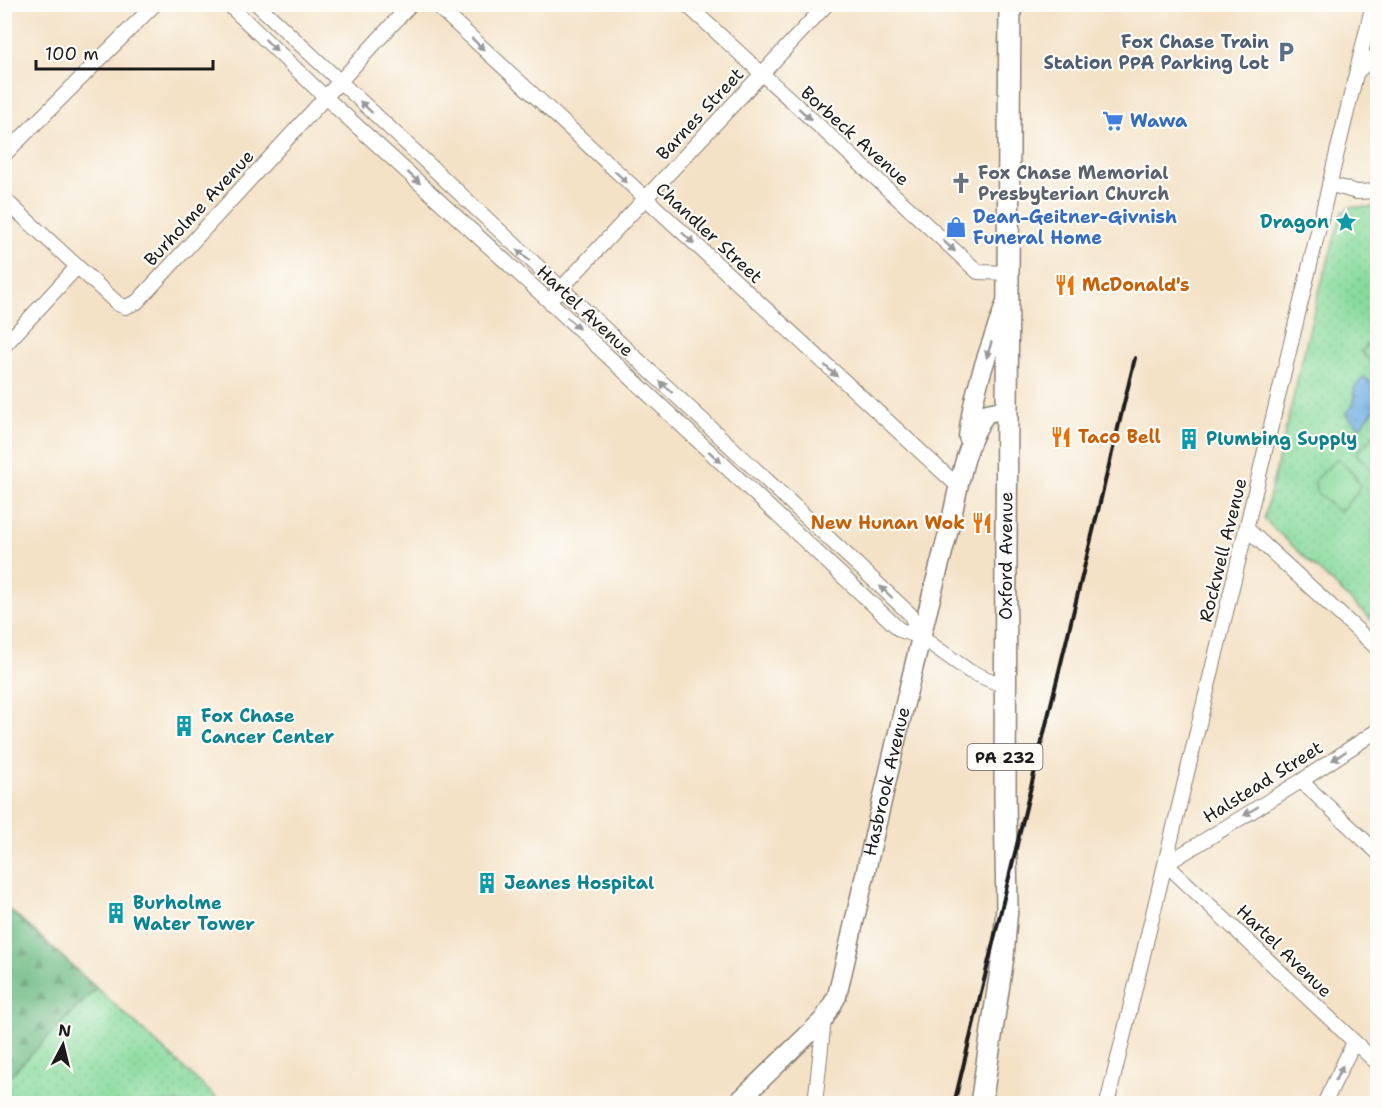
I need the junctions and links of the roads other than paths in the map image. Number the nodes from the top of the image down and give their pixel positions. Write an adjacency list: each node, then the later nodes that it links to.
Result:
1 (155, 4): 15 (street)
2 (228, 4): 14 (street, Hartel Avenue, one-way to 14)
3 (256, 4): 13 (street, Hartel Avenue)
4 (411, 4): 13 (street, Burholme Avenue)
5 (435, 4): 19 (street, Chandler Street, one-way to 19)
6 (686, 4): 12 (street, Borbeck Avenue)
7 (827, 4): 12 (street, Barnes Street)
8 (1010, 4): 21 (main road, Oxford Avenue / PA 232)
9 (1373, 4): 11 (street, Rockwell Avenue)
10 (1377, 52): 11 (street)
11 (1357, 72): 16 (street, Rockwell Avenue)
12 (762, 75): 19 (street, Barnes Street); 21 (street, Borbeck Avenue, one-way to 21)
13 (339, 82): 14 (street, Burholme Avenue); 22 (street, Hartel Avenue, one-way to 13)
14 (325, 97): 20 (street, Burholme Avenue); 24 (street, Hartel Avenue, one-way to 24)
15 (4, 155)
16 (1329, 184): 17 (street); 29 (street, Rockwell Avenue)
17 (1377, 191)
18 (4, 199): 20 (street, Burholme Avenue)
19 (645, 199): 22 (street, Barnes Street); 28 (street, Chandler Street, one-way to 28)
20 (77, 267): 25 (street)
21 (1009, 273): 23 (main road, Oxford Avenue / PA 232)
22 (560, 289): 24 (street, Barnes Street); 30 (street, Hartel Avenue, one-way to 22)
23 (1008, 295): 26 (main road, Oxford Avenue / PA 232); 27 (main road, Hasbrook Avenue, one-way to 27)
24 (549, 301): 30 (street, Hartel Avenue, one-way to 30)
25 (4, 346)
26 (1007, 410): 27 (main road, Hasbrook Avenue); 32 (main road, Oxford Avenue / PA 232)
27 (965, 461): 28 (main road, Hasbrook Avenue)
28 (959, 488): 30 (main road, Hasbrook Avenue)
29 (1247, 529): 31 (street); 36 (street, Rockwell Avenue)
30 (921, 637): 32 (street, Hartel Avenue); 37 (main road, Hasbrook Avenue)
31 (1377, 649)
32 (1006, 687): 42 (main road, Oxford Avenue / PA 232)
33 (1377, 730): 34 (street, Halstead Street, one-way to 34)
34 (1301, 781): 35 (street); 36 (street, Halstead Street, one-way to 36)
35 (1377, 853)
36 (1166, 864): 38 (street, Hartel Avenue); 43 (street, Rockwell Avenue)
37 (824, 1019): 40 (main road); 41 (street, Hasbrook Avenue)
38 (1354, 1042): 39 (street, Hartel Avenue); 44 (street, one-way to 38)
39 (1377, 1064)
40 (736, 1104)
41 (815, 1104)
42 (981, 1104)
43 (1107, 1104)
44 (1324, 1104)

